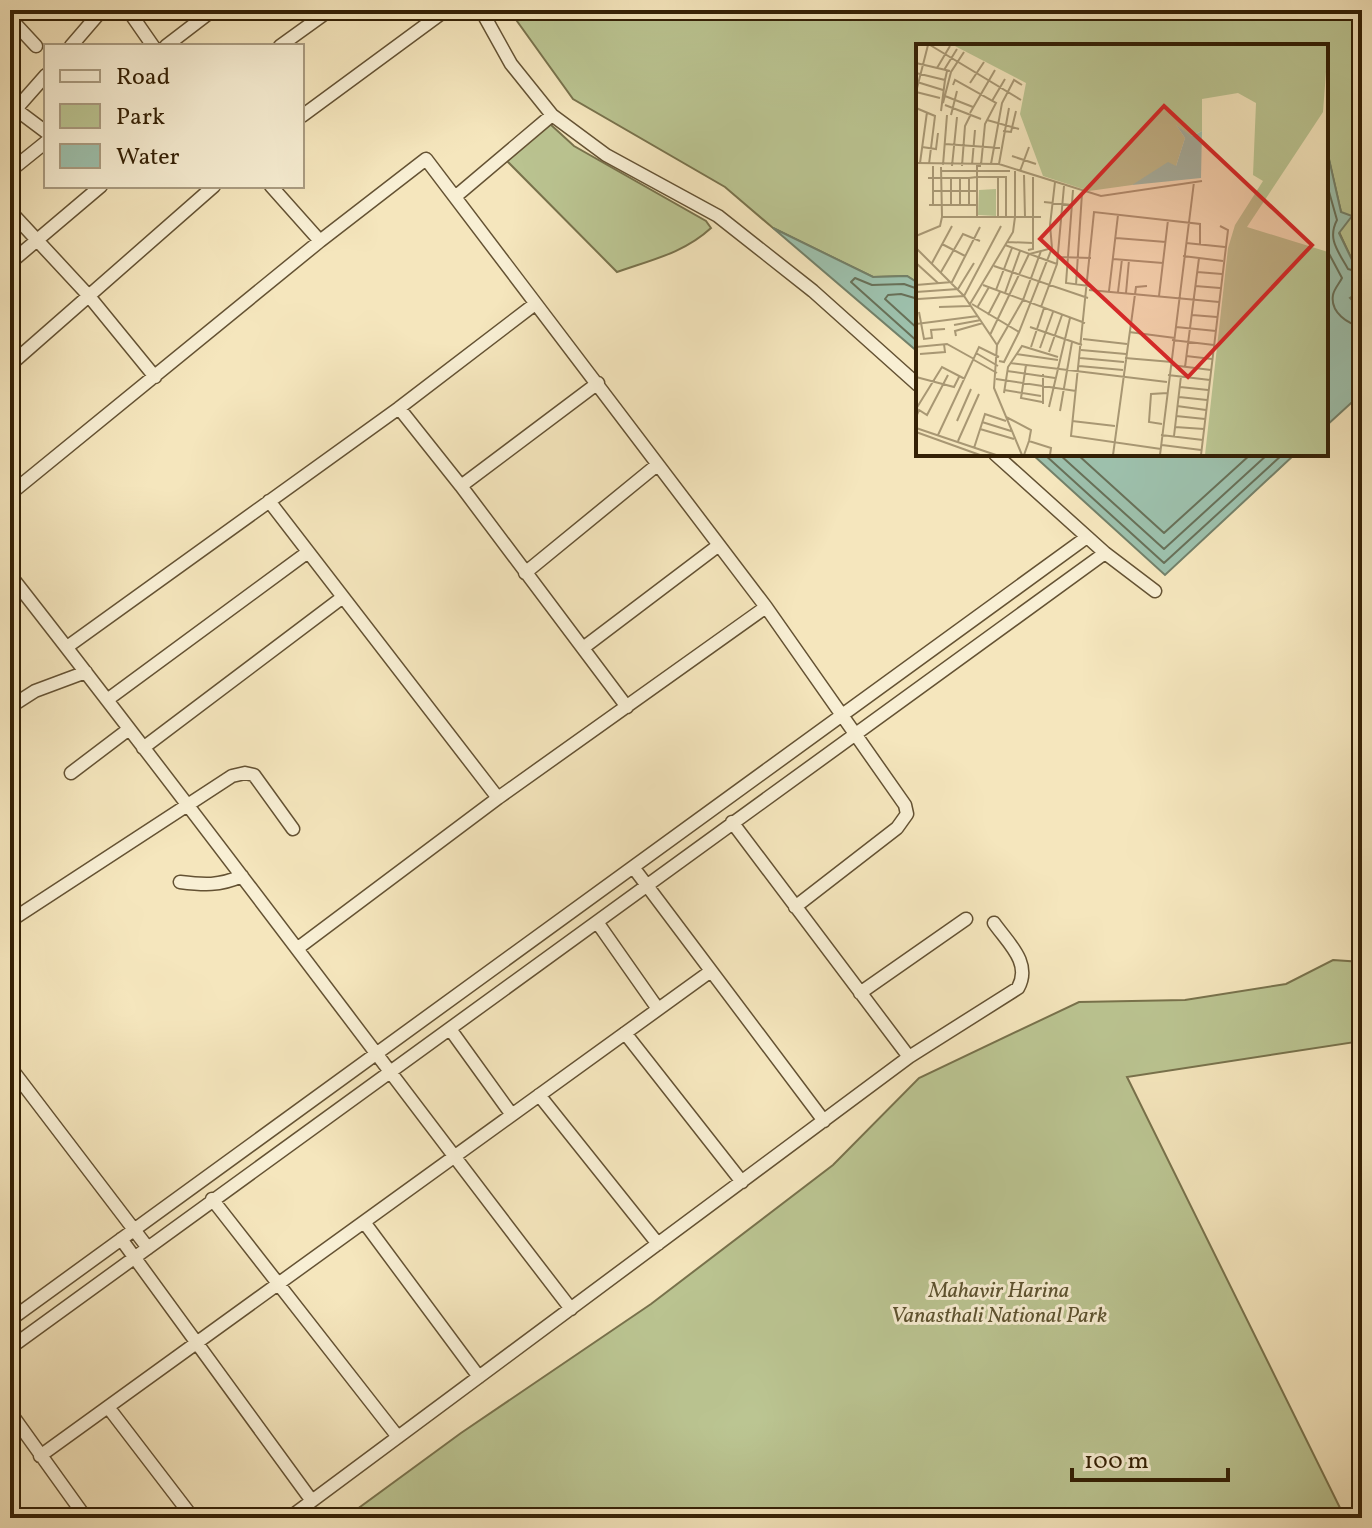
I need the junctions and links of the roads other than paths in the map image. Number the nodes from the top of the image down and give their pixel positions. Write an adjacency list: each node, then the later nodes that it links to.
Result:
1 (102, 10): 8 (street)
2 (128, 10): 9 (street)
3 (213, 10): 10 (street)
4 (330, 10): 11 (street)
5 (446, 10): 15 (street)
6 (481, 10): 16 (street)
7 (10, 18): 12 (street)
8 (73, 44)
9 (152, 44)
10 (169, 44)
11 (283, 44)
12 (36, 46)
13 (44, 77): 14 (street)
14 (12, 109): 17 (street)
15 (304, 115)
16 (552, 115): 23 (street); 33 (street)
17 (44, 131)
18 (44, 144): 19 (street)
19 (10, 171)
20 (99, 188): 25 (street)
21 (212, 188): 28 (street)
22 (273, 188): 26 (street)
23 (455, 197): 26 (street); 29 (street)
24 (10, 211): 25 (street)
25 (36, 240): 27 (street); 28 (street)
26 (320, 241): 31 (street)
27 (10, 263)
28 (88, 295): 30 (street); 31 (street)
29 (535, 304): 32 (street); 34 (street)
30 (10, 365)
31 (155, 377): 38 (street)
32 (598, 383): 36 (street); 37 (street)
33 (916, 383)
34 (399, 408): 37 (street); 39 (street)
35 (997, 456): 40 (street)
36 (657, 465): 41 (street); 44 (street)
37 (461, 486): 44 (street)
38 (10, 494)
39 (269, 501): 42 (street); 49 (street)
40 (1087, 537): 43 (street); 55 (street)
41 (719, 545): 48 (street); 50 (street)
42 (308, 552): 47 (street); 52 (street)
43 (1105, 553): 46 (street); 57 (street)
44 (525, 573): 50 (street)
45 (10, 575): 49 (street)
46 (1155, 591)
47 (343, 597): 58 (street); 60 (street)
48 (766, 607): 54 (street); 55 (street)
49 (67, 647): 51 (street)
50 (583, 648): 54 (street)
51 (86, 672): 52 (street); 53 (street)
52 (107, 700): 56 (street)
53 (10, 707)
54 (627, 707): 60 (street)
55 (843, 717): 57 (street); 64 (street)
56 (129, 729): 58 (street); 59 (street)
57 (854, 734): 62 (street); 68 (street)
58 (143, 748): 61 (street)
59 (71, 773)
60 (498, 798): 73 (street)
61 (186, 804): 63 (street); 65 (street); 70 (street)
62 (732, 822): 67 (street); 68 (street)
63 (293, 829)
64 (633, 867): 67 (street); 79 (street)
65 (242, 876): 66 (street); 73 (street)
66 (180, 882)
67 (648, 885): 71 (street); 74 (street)
68 (795, 907): 75 (street)
69 (966, 919): 75 (street)
70 (10, 921)
71 (597, 922): 76 (street); 77 (street)
72 (994, 923): 80 (street)
73 (298, 948): 79 (street)
74 (711, 971): 76 (street); 85 (street)
75 (860, 993): 80 (street)
76 (658, 1009): 78 (street)
77 (450, 1029): 82 (street); 84 (street)
78 (625, 1033): 83 (street); 87 (street)
79 (375, 1053): 82 (street); 90 (street)
80 (909, 1057): 85 (street)
81 (10, 1067): 90 (street)
82 (390, 1072): 86 (street); 88 (street)
83 (539, 1095): 84 (street); 92 (street)
84 (512, 1115): 86 (street)
85 (824, 1121): 87 (street)
86 (454, 1157): 89 (street); 96 (street)
87 (742, 1182): 92 (street)
88 (212, 1199): 93 (street); 95 (street)
89 (364, 1222): 95 (street); 100 (street)
90 (134, 1229): 91 (street); 93 (street)
91 (121, 1239): 94 (street); 97 (street)
92 (658, 1244): 96 (street)
93 (148, 1248): 94 (street)
94 (135, 1258): 98 (street); 99 (street)
95 (279, 1283): 98 (street); 103 (street)
96 (571, 1309): 100 (street)
97 (10, 1320)
98 (197, 1342): 101 (street); 105 (street)
99 (10, 1348)
100 (479, 1377): 103 (street)
101 (108, 1407): 104 (street); 107 (street)
102 (10, 1412): 104 (street)
103 (398, 1437): 105 (street)
104 (40, 1456): 106 (street)
105 (312, 1501): 108 (street)
106 (86, 1518)
107 (193, 1518)
108 (289, 1518)

